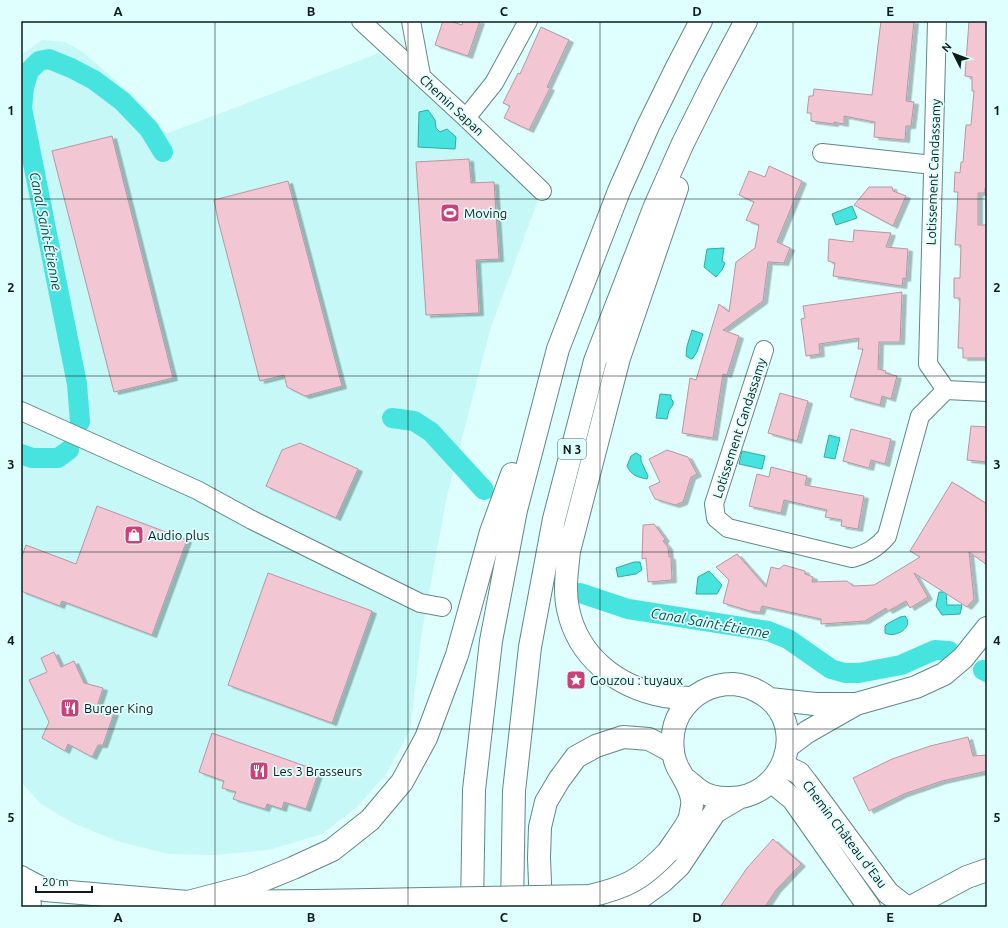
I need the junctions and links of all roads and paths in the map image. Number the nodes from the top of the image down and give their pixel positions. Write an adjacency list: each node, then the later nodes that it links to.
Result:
1 (361, 21): 7 (street, Chemin Sapan)
2 (411, 21): 7 (street)
3 (701, 21): 13 (main road)
4 (746, 21): 8 (main road, N 3)
5 (937, 21): 11 (street, Lotissement Candassamy)
6 (527, 22): 9 (street)
7 (421, 76): 9 (street, Chemin Sapan)
8 (712, 85): 20 (main road); 33 (main road, N 3)
9 (466, 118): 12 (street, Chemin Sapan)
10 (822, 153): 11 (street)
11 (933, 165): 15 (street, Lotissement Candassamy)
12 (542, 191)
13 (558, 349): 30 (main road); 32 (main road)
14 (764, 350): 15 (street, Lotissement Candassamy)
15 (946, 390): 16 (street)
16 (987, 392)
17 (21, 411): 18 (street)
18 (442, 607)
19 (987, 628): 22 (main road)
20 (691, 698): 21 (main road); 23 (main road)
21 (770, 699): 22 (main road); 24 (main road)
22 (856, 704): 24 (main road)
23 (673, 752): 25 (main road); 34 (main road)
24 (780, 764): 26 (main road); 36 (main road, Chemin Château d'Eau); 37 (main road, Chemin Château d'Eau)
25 (685, 779): 26 (main road); 27 (main road)
26 (737, 798): 27 (main road)
27 (673, 859): 30 (main road, bridge); 35 (main road)
28 (987, 870): 38 (main road)
29 (21, 878): 30 (main road); 31 (main road)
30 (188, 902)
31 (30, 907)
32 (472, 907)
33 (512, 907)
34 (541, 907)
35 (614, 907)
36 (869, 907)
37 (906, 907)
38 (911, 907)

